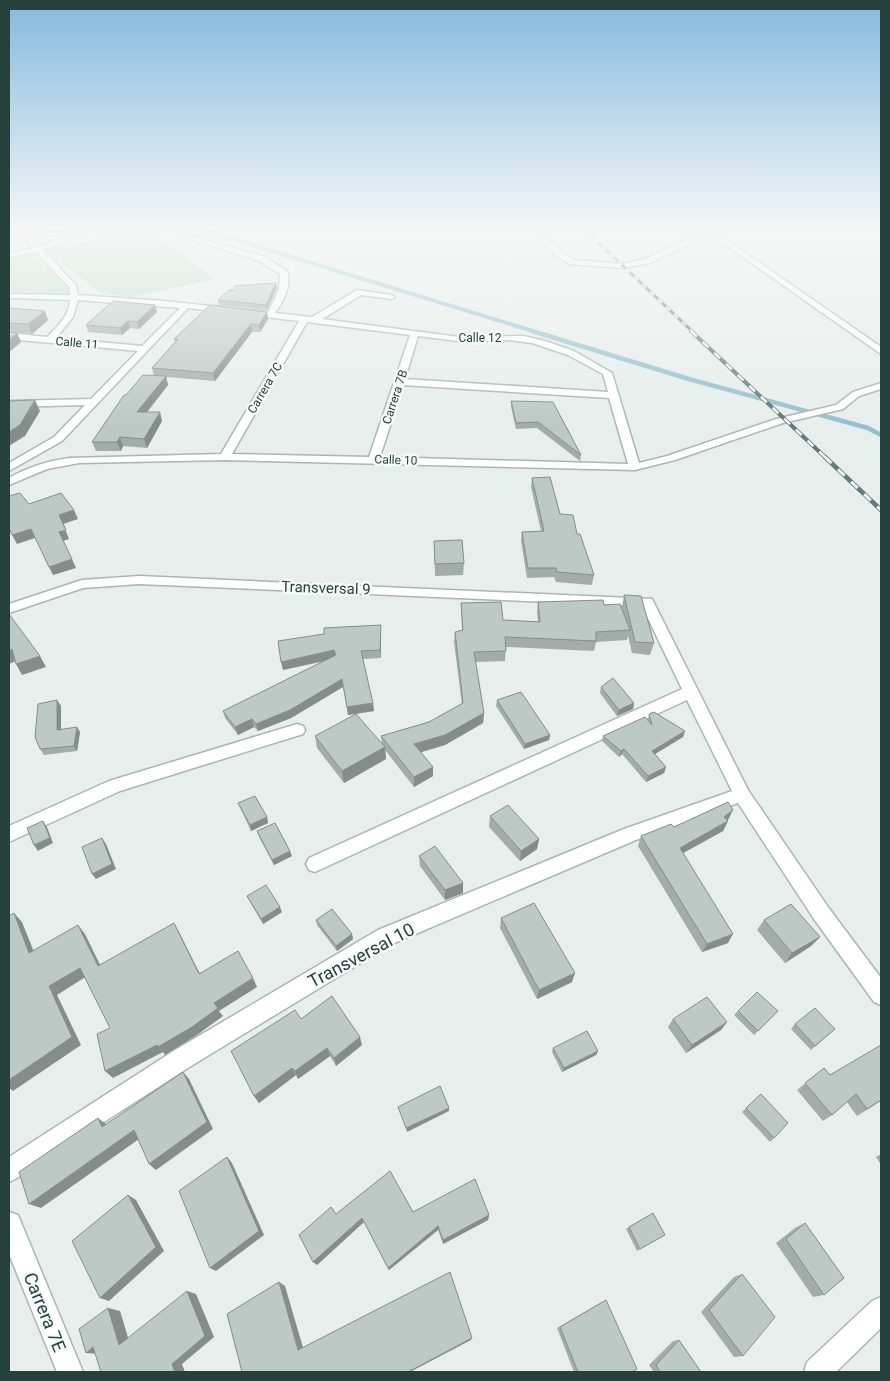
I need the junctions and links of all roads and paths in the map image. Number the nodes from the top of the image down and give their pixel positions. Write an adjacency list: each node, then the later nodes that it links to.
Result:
1 (281, 295): 9 (street)
2 (354, 295): 10 (street, Carrera 7C)
3 (381, 295): 7 (street, Carrera 7C)
4 (802, 295): 15 (street)
5 (9, 296): 6 (street, Calle 12)
6 (75, 296): 8 (street, Calle 12); 13 (street)
7 (391, 297)
8 (186, 307): 9 (street, Calle 12); 14 (street)
9 (269, 316): 10 (street, Calle 12)
10 (309, 320): 11 (street, Calle 12); 21 (street, Carrera 7C)
11 (415, 333): 16 (street, Carrera 7B); 18 (street, Calle 12)
12 (9, 336): 13 (street, Calle 11)
13 (49, 340): 14 (street, Calle 11)
14 (145, 349): 19 (street)
15 (881, 351)
16 (399, 382): 18 (street); 22 (street, Carrera 7B)
17 (881, 386): 23 (street, Calle 10)
18 (614, 394): 23 (street, Calle 12)
19 (92, 402): 20 (street); 24 (street)
20 (9, 404)
21 (225, 457): 22 (street, Calle 10); 25 (street, Calle 10)
22 (374, 460): 23 (street, Calle 10)
23 (635, 467)
24 (9, 468)
25 (9, 482)
26 (9, 594): 27 (street)
27 (13, 607): 28 (street, Transversal 9)
28 (692, 691): 30 (street); 32 (street)
29 (297, 730): 31 (street)
30 (742, 795): 33 (street); 34 (street, Transversal 10)
31 (9, 834)
32 (315, 864)
33 (881, 995)
34 (9, 1170)
35 (9, 1224): 37 (street, Carrera 7E)
36 (881, 1310): 38 (street)
37 (70, 1372)
38 (817, 1372)

